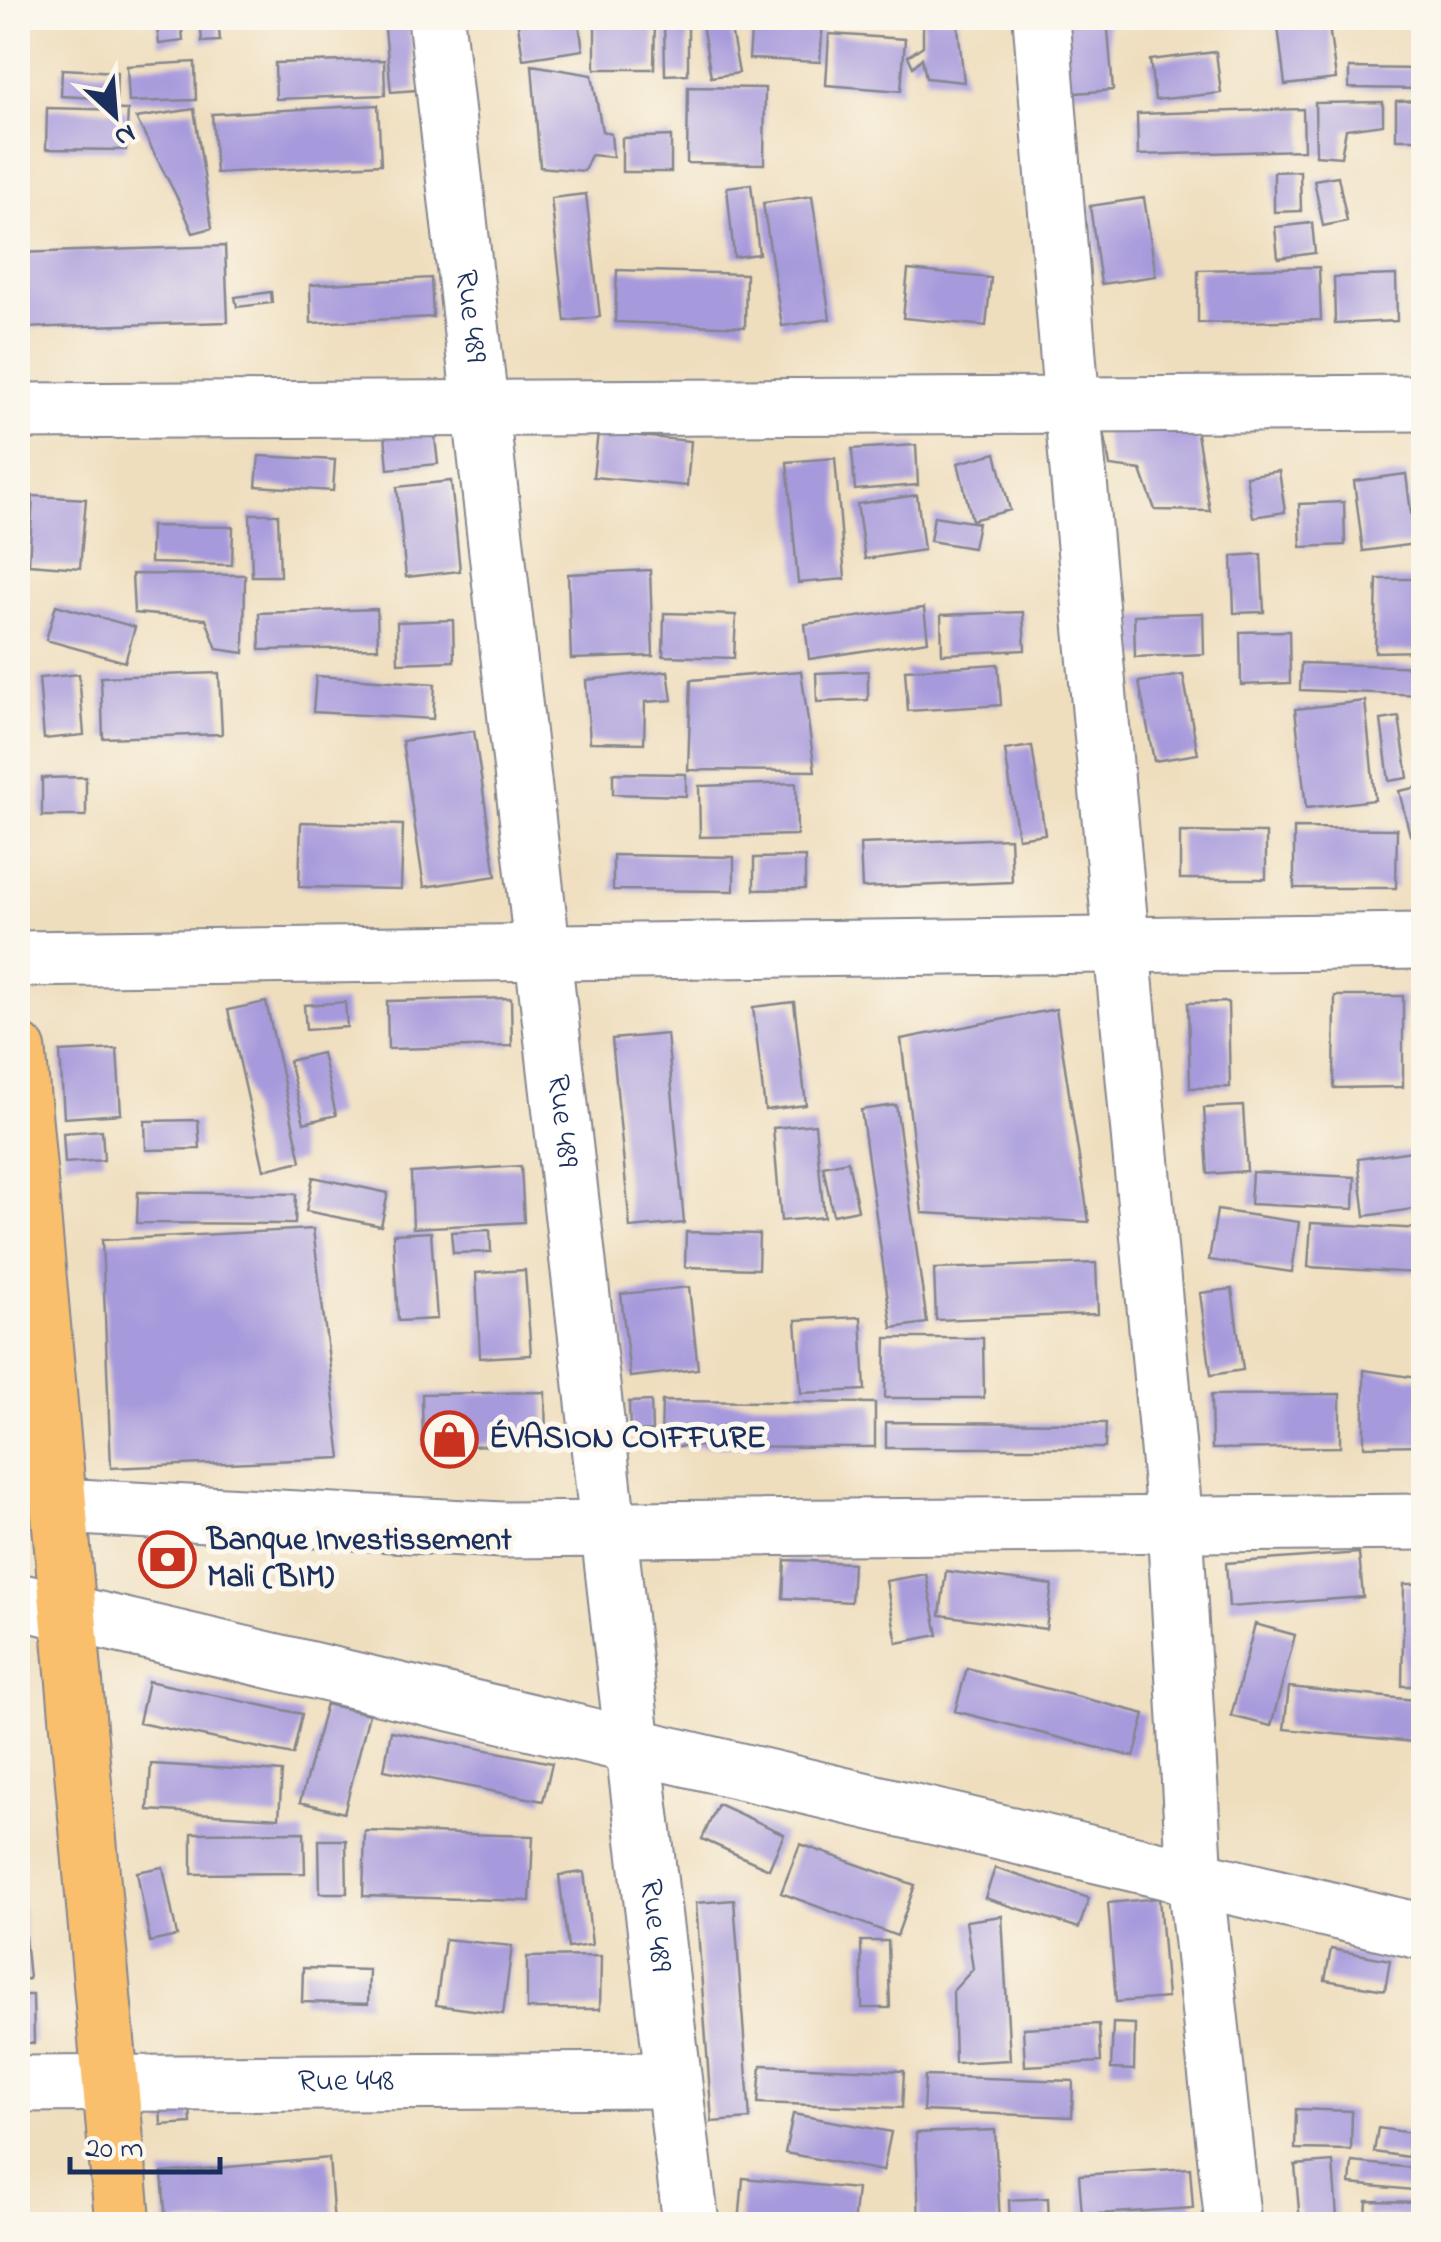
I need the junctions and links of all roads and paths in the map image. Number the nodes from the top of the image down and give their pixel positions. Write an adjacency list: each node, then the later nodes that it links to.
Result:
1 (436, 18): 5 (street, Rue 489)
2 (1040, 18): 4 (street)
3 (1424, 403): 4 (street)
4 (1072, 405): 5 (street); 8 (street)
5 (481, 408): 6 (street); 9 (street, Rue 489)
6 (18, 411)
7 (1424, 941): 8 (street)
8 (1123, 945): 9 (street); 14 (street)
9 (543, 952): 10 (street); 15 (street, Rue 489)
10 (18, 958)
11 (18, 1051): 12 (main road)
12 (58, 1506): 15 (street); 16 (main road)
13 (1424, 1522): 14 (street)
14 (1175, 1524): 15 (street); 18 (street)
15 (609, 1530): 17 (street, Rue 489)
16 (43, 1606): 17 (street); 21 (main road)
17 (633, 1744): 18 (street); 20 (street, Rue 489)
18 (1195, 1879): 19 (street); 25 (street)
19 (1424, 1932)
20 (672, 2080): 21 (street, Rue 448); 24 (street, Rue 489)
21 (110, 2083): 22 (street, Rue 448); 23 (main road)
22 (18, 2084)
23 (122, 2224)
24 (691, 2224)
25 (1233, 2224)

